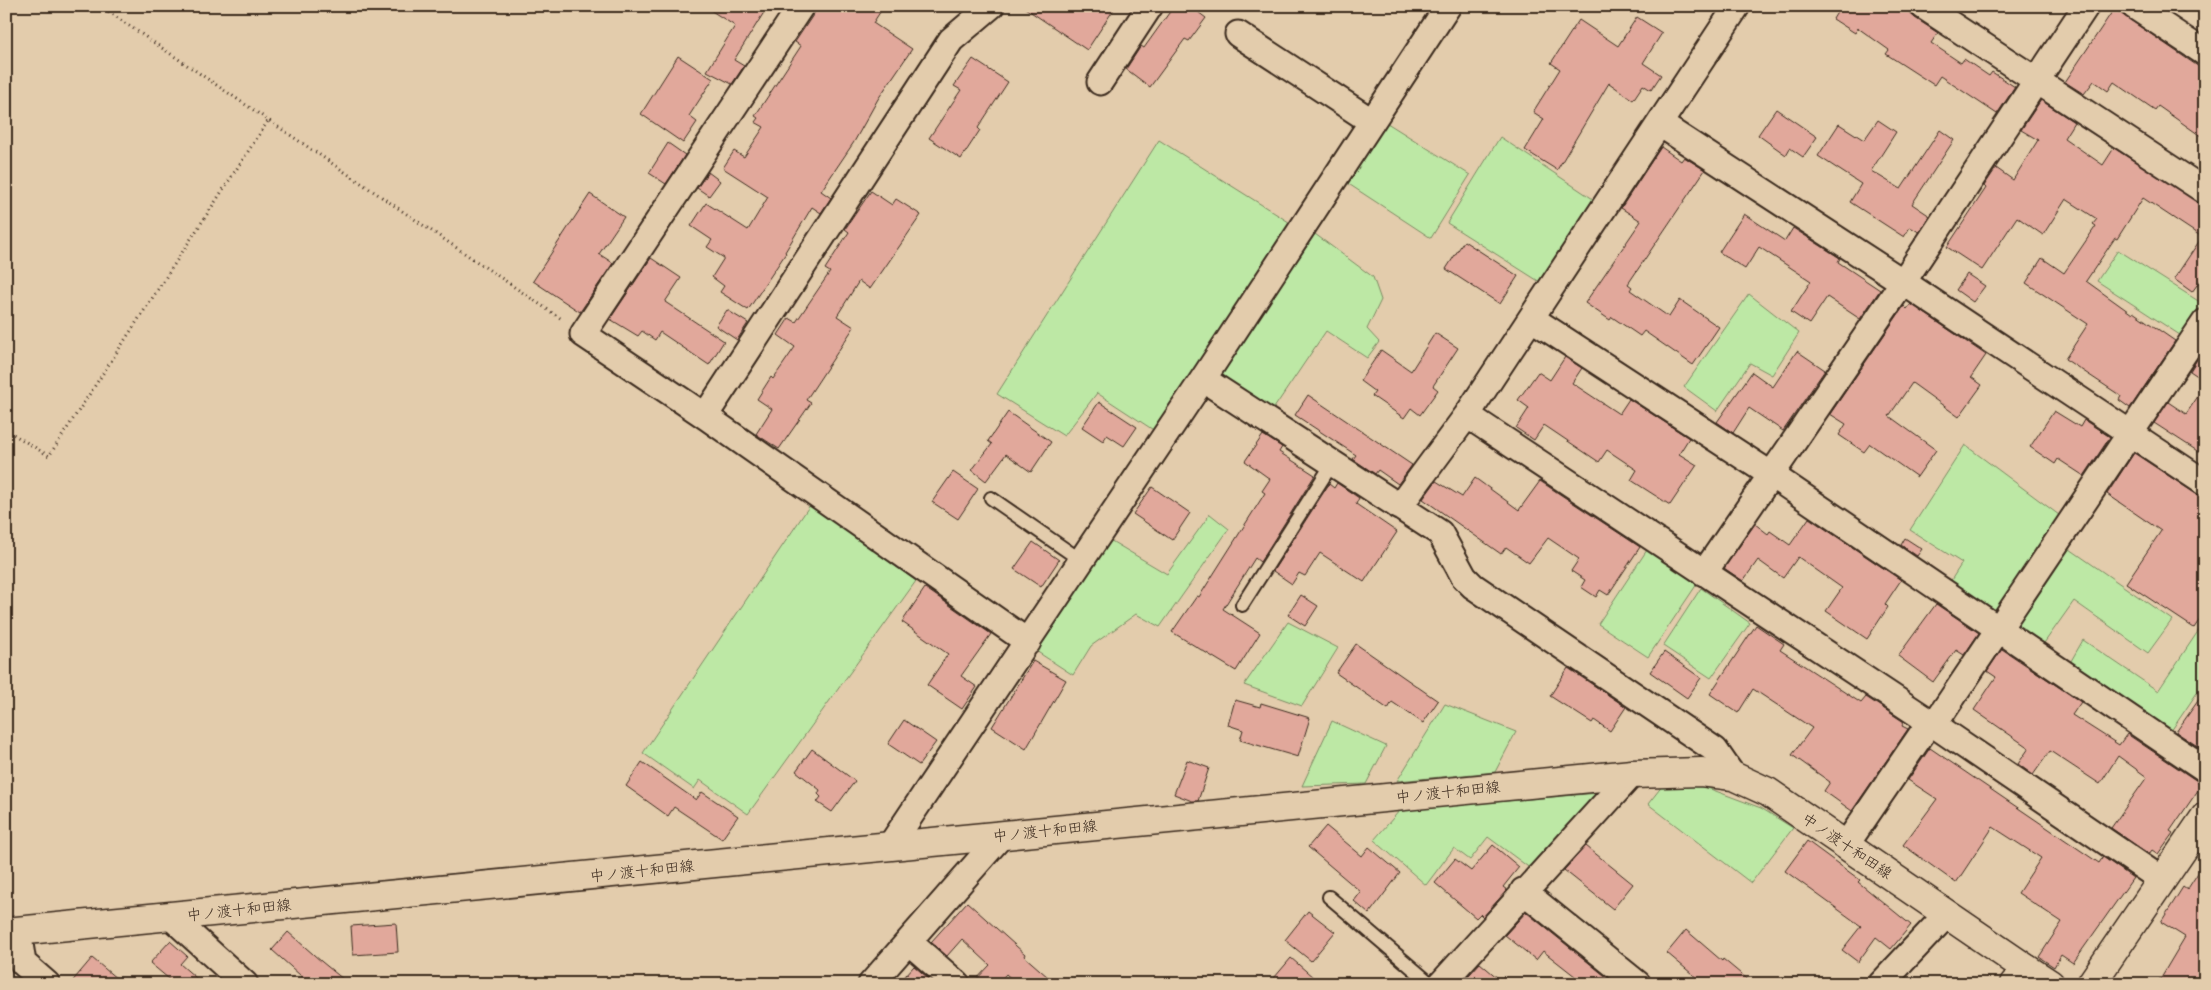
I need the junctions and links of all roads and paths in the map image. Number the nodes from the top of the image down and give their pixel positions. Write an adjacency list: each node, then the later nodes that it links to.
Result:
1 (100, 6): 14 (path)
2 (801, 6): 21 (street)
3 (991, 6): 24 (street)
4 (1150, 6): 13 (street)
5 (1448, 6): 15 (street)
6 (1736, 6): 16 (street)
7 (1924, 6): 12 (street)
8 (2086, 6): 12 (street)
9 (2134, 6): 11 (street)
10 (1238, 34): 15 (street)
11 (2205, 53)
12 (2036, 80): 17 (street); 18 (street)
13 (1100, 82)
14 (268, 121): 21 (path); 25 (path)
15 (1371, 121): 22 (street)
16 (1660, 124): 18 (street); 19 (street)
17 (2205, 191)
18 (1904, 282): 26 (street); 28 (street)
19 (1531, 318): 23 (street); 28 (street)
20 (2205, 322): 26 (street)
21 (583, 334): 24 (street)
22 (1203, 379): 27 (street); 32 (street)
23 (1467, 415): 31 (street); 33 (street)
24 (705, 416): 36 (street)
25 (6, 434)
26 (2131, 434): 29 (street); 35 (street)
27 (1332, 464): 31 (street); 34 (lane)
28 (1770, 474): 33 (street); 35 (street)
29 (2205, 483)
30 (991, 498): 32 (lane)
31 (1399, 507): 40 (street)
32 (1082, 561): 36 (street)
33 (1704, 573): 37 (street)
34 (1242, 605)
35 (1999, 630): 37 (street); 38 (street)
36 (1028, 642): 44 (street)
37 (1932, 724): 43 (street); 45 (street)
38 (2205, 769)
39 (1632, 774): 40 (main road, 中ノ渡十和田線); 42 (main road, 中ノ渡十和田線); 46 (street)
40 (1734, 776): 43 (main road, 中ノ渡十和田線)
41 (2205, 817): 45 (main road)
42 (1000, 836): 44 (main road, 中ノ渡十和田線); 51 (street)
43 (1846, 845): 48 (main road, 中ノ渡十和田線)
44 (890, 846): 49 (main road, 中ノ渡十和田線)
45 (2162, 880): 62 (main road)
46 (1523, 892): 58 (street); 59 (street)
47 (1329, 897): 57 (lane)
48 (1947, 914): 52 (main road, 中ノ渡十和田線); 60 (street)
49 (170, 916): 50 (main road, 中ノ渡十和田線); 54 (street)
50 (12, 932): 53 (street)
51 (909, 942): 55 (street); 56 (street)
52 (2021, 977): 61 (main road, 中ノ渡十和田線)
53 (47, 984)
54 (245, 984)
55 (870, 984)
56 (957, 984)
57 (1431, 984)
58 (1441, 984)
59 (1638, 984)
60 (1881, 984)
61 (2050, 984)
62 (2091, 984)

